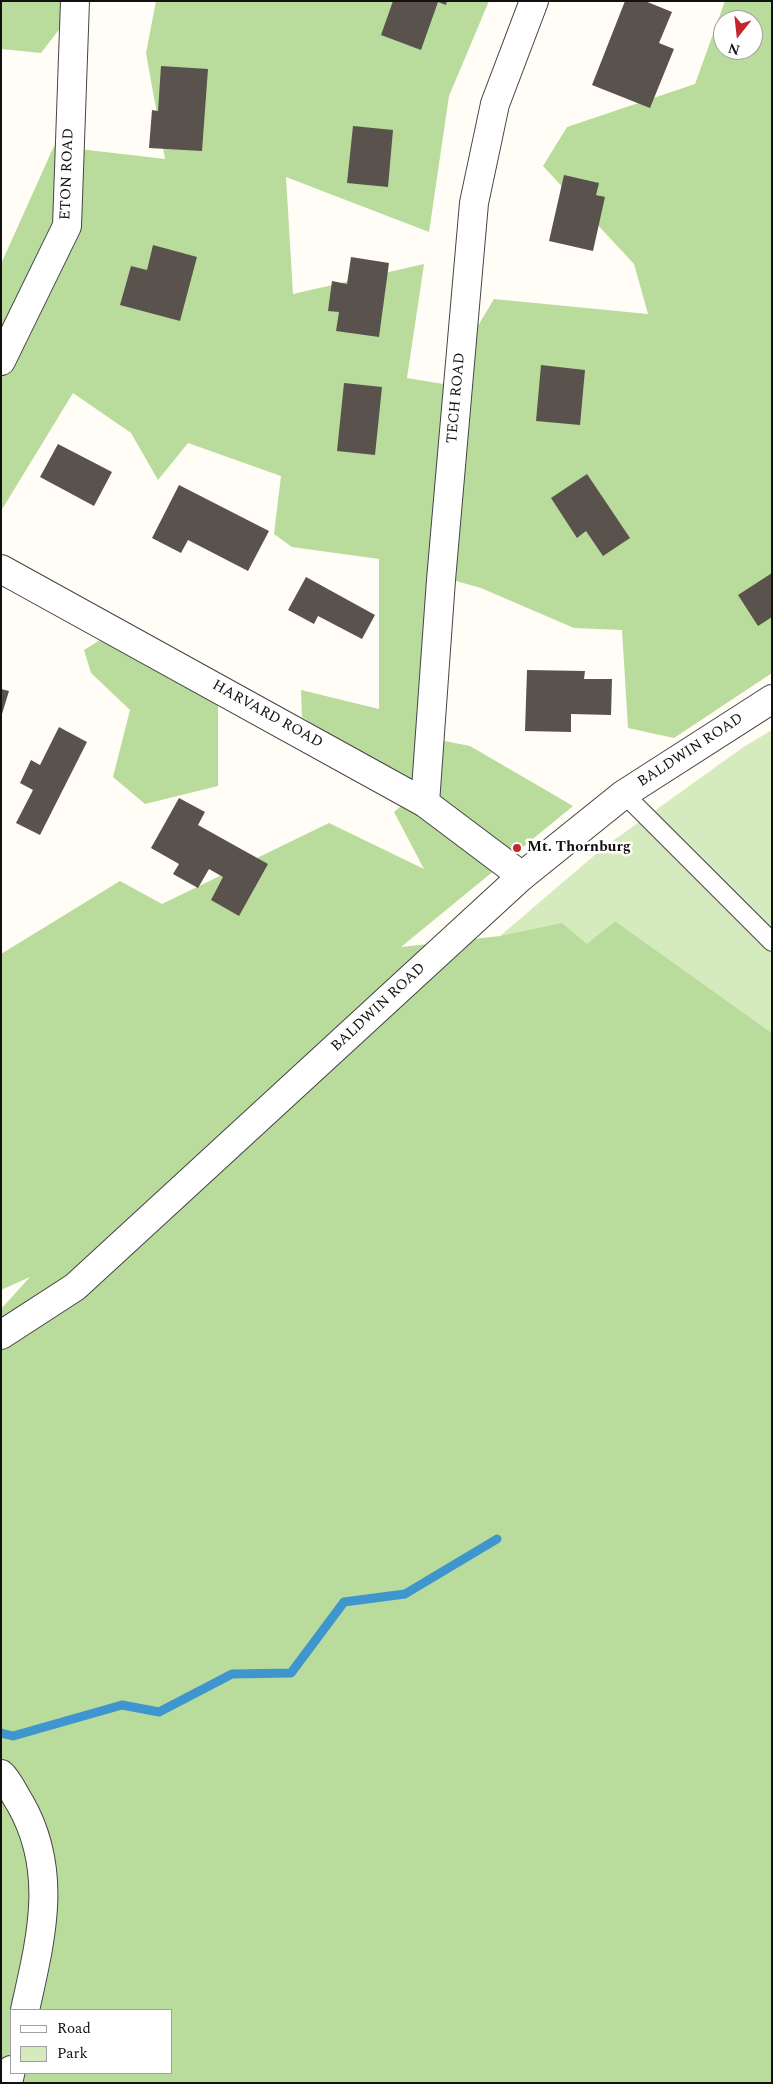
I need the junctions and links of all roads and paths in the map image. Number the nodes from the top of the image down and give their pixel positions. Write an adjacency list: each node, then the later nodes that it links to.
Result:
1 (75, 1): 3 (street, ETON ROAD)
2 (534, 1): 7 (street, TECH ROAD)
3 (1, 361)
4 (1, 570): 7 (street, HARVARD ROAD)
5 (772, 699): 6 (street, BALDWIN ROAD)
6 (624, 794): 8 (street, BALDWIN ROAD); 9 (lane)
7 (425, 803): 8 (street, HARVARD ROAD)
8 (522, 876): 10 (street, BALDWIN ROAD)
9 (772, 942)
10 (1, 1335)
11 (1, 1774): 12 (street)
12 (25, 2009)

